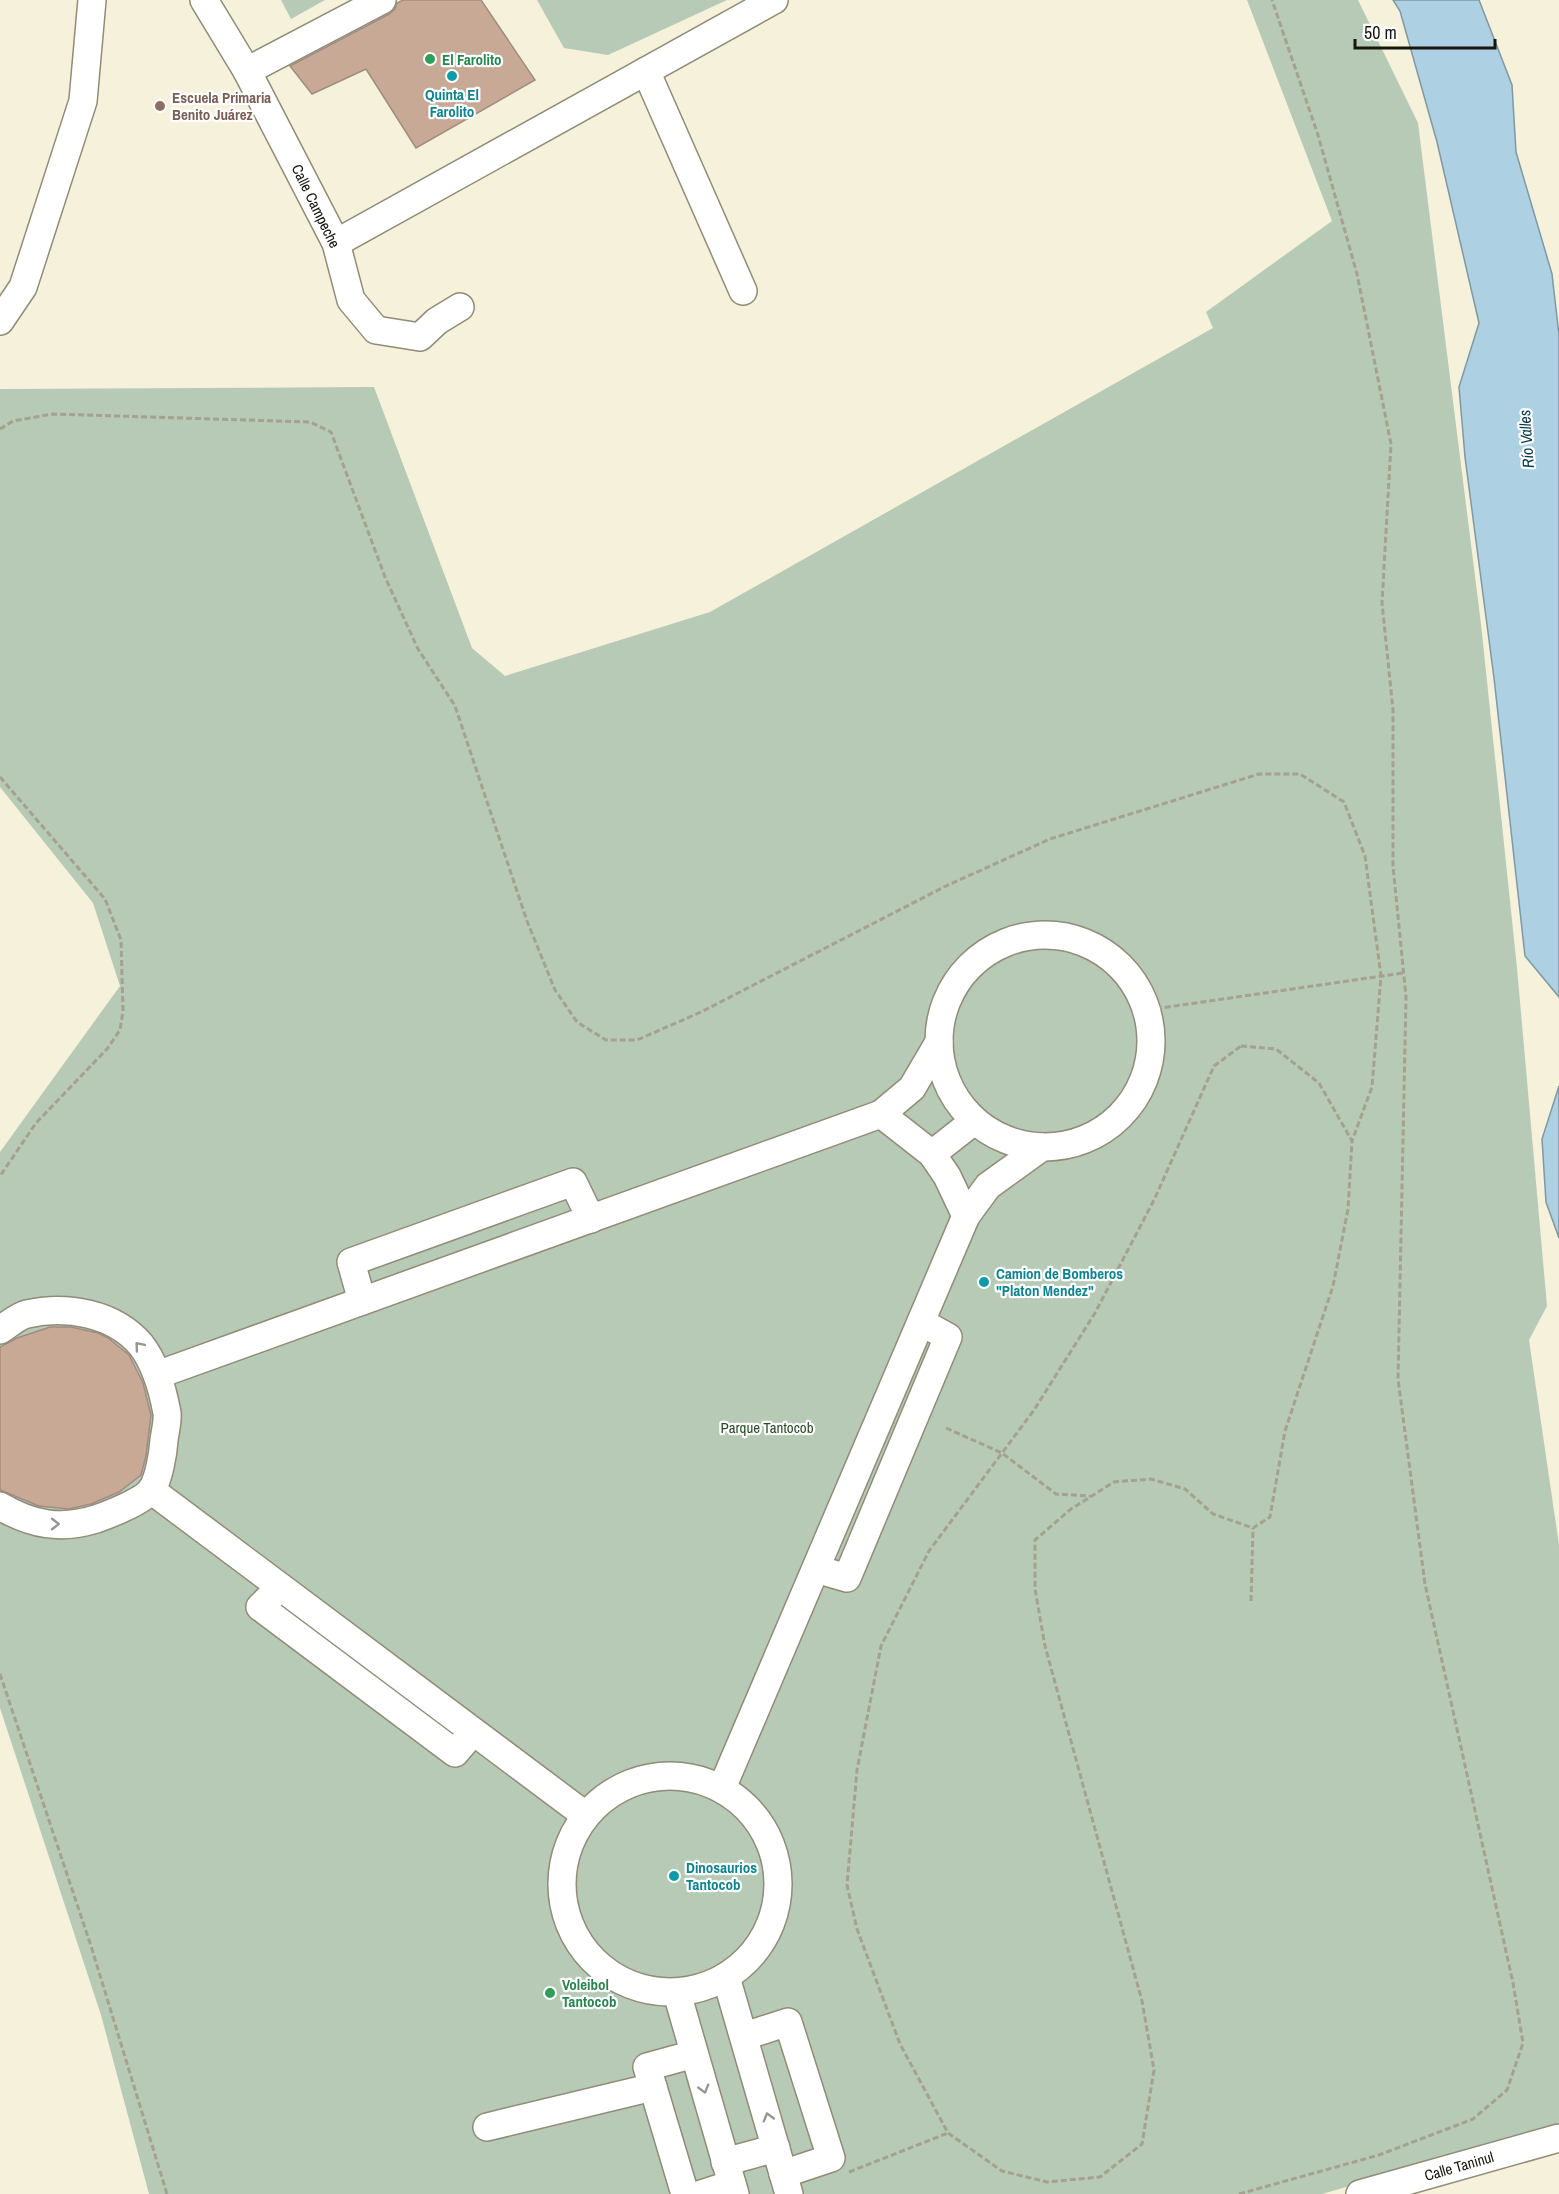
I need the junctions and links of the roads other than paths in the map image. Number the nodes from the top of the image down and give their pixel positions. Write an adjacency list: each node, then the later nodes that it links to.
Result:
1 (92, 0): 10 (street)
2 (204, 0): 5 (street, Calle Campeche)
3 (382, 0): 5 (street)
4 (774, 0): 6 (street)
5 (247, 71): 7 (street, Calle Campeche)
6 (646, 71): 7 (street); 8 (street)
7 (336, 243): 9 (street, Calle Campeche)
8 (743, 291)
9 (460, 307)
10 (0, 321)
11 (939, 1042): 12 (street); 13 (street); 14 (street)
12 (881, 1114): 15 (street); 17 (street)
13 (974, 1121): 14 (street); 15 (street)
14 (1042, 1148): 16 (street)
15 (932, 1154): 16 (street)
16 (966, 1216): 23 (street)
17 (591, 1219): 18 (street); 18 (street)
18 (362, 1301): 20 (street)
19 (0, 1330): 20 (street, one-way to 19)
20 (157, 1375): 21 (street)
21 (152, 1490): 22 (street, one-way to 21); 24 (street)
22 (0, 1506)
23 (723, 1788): 24 (street); 25 (street)
24 (585, 1815): 26 (street)
25 (726, 1977): 26 (street); 27 (street)
26 (677, 1993): 28 (street)
27 (745, 2036): 32 (street, one-way to 27); 34 (street)
28 (694, 2054): 29 (street); 33 (street, one-way to 33)
29 (653, 2087): 30 (street); 35 (street)
30 (487, 2127)
31 (1559, 2138): 37 (street, Calle Taninul)
32 (776, 2148): 33 (street); 34 (street)
33 (731, 2180): 36 (street)
34 (786, 2184)
35 (685, 2194)
36 (701, 2194)
37 (1360, 2194)

